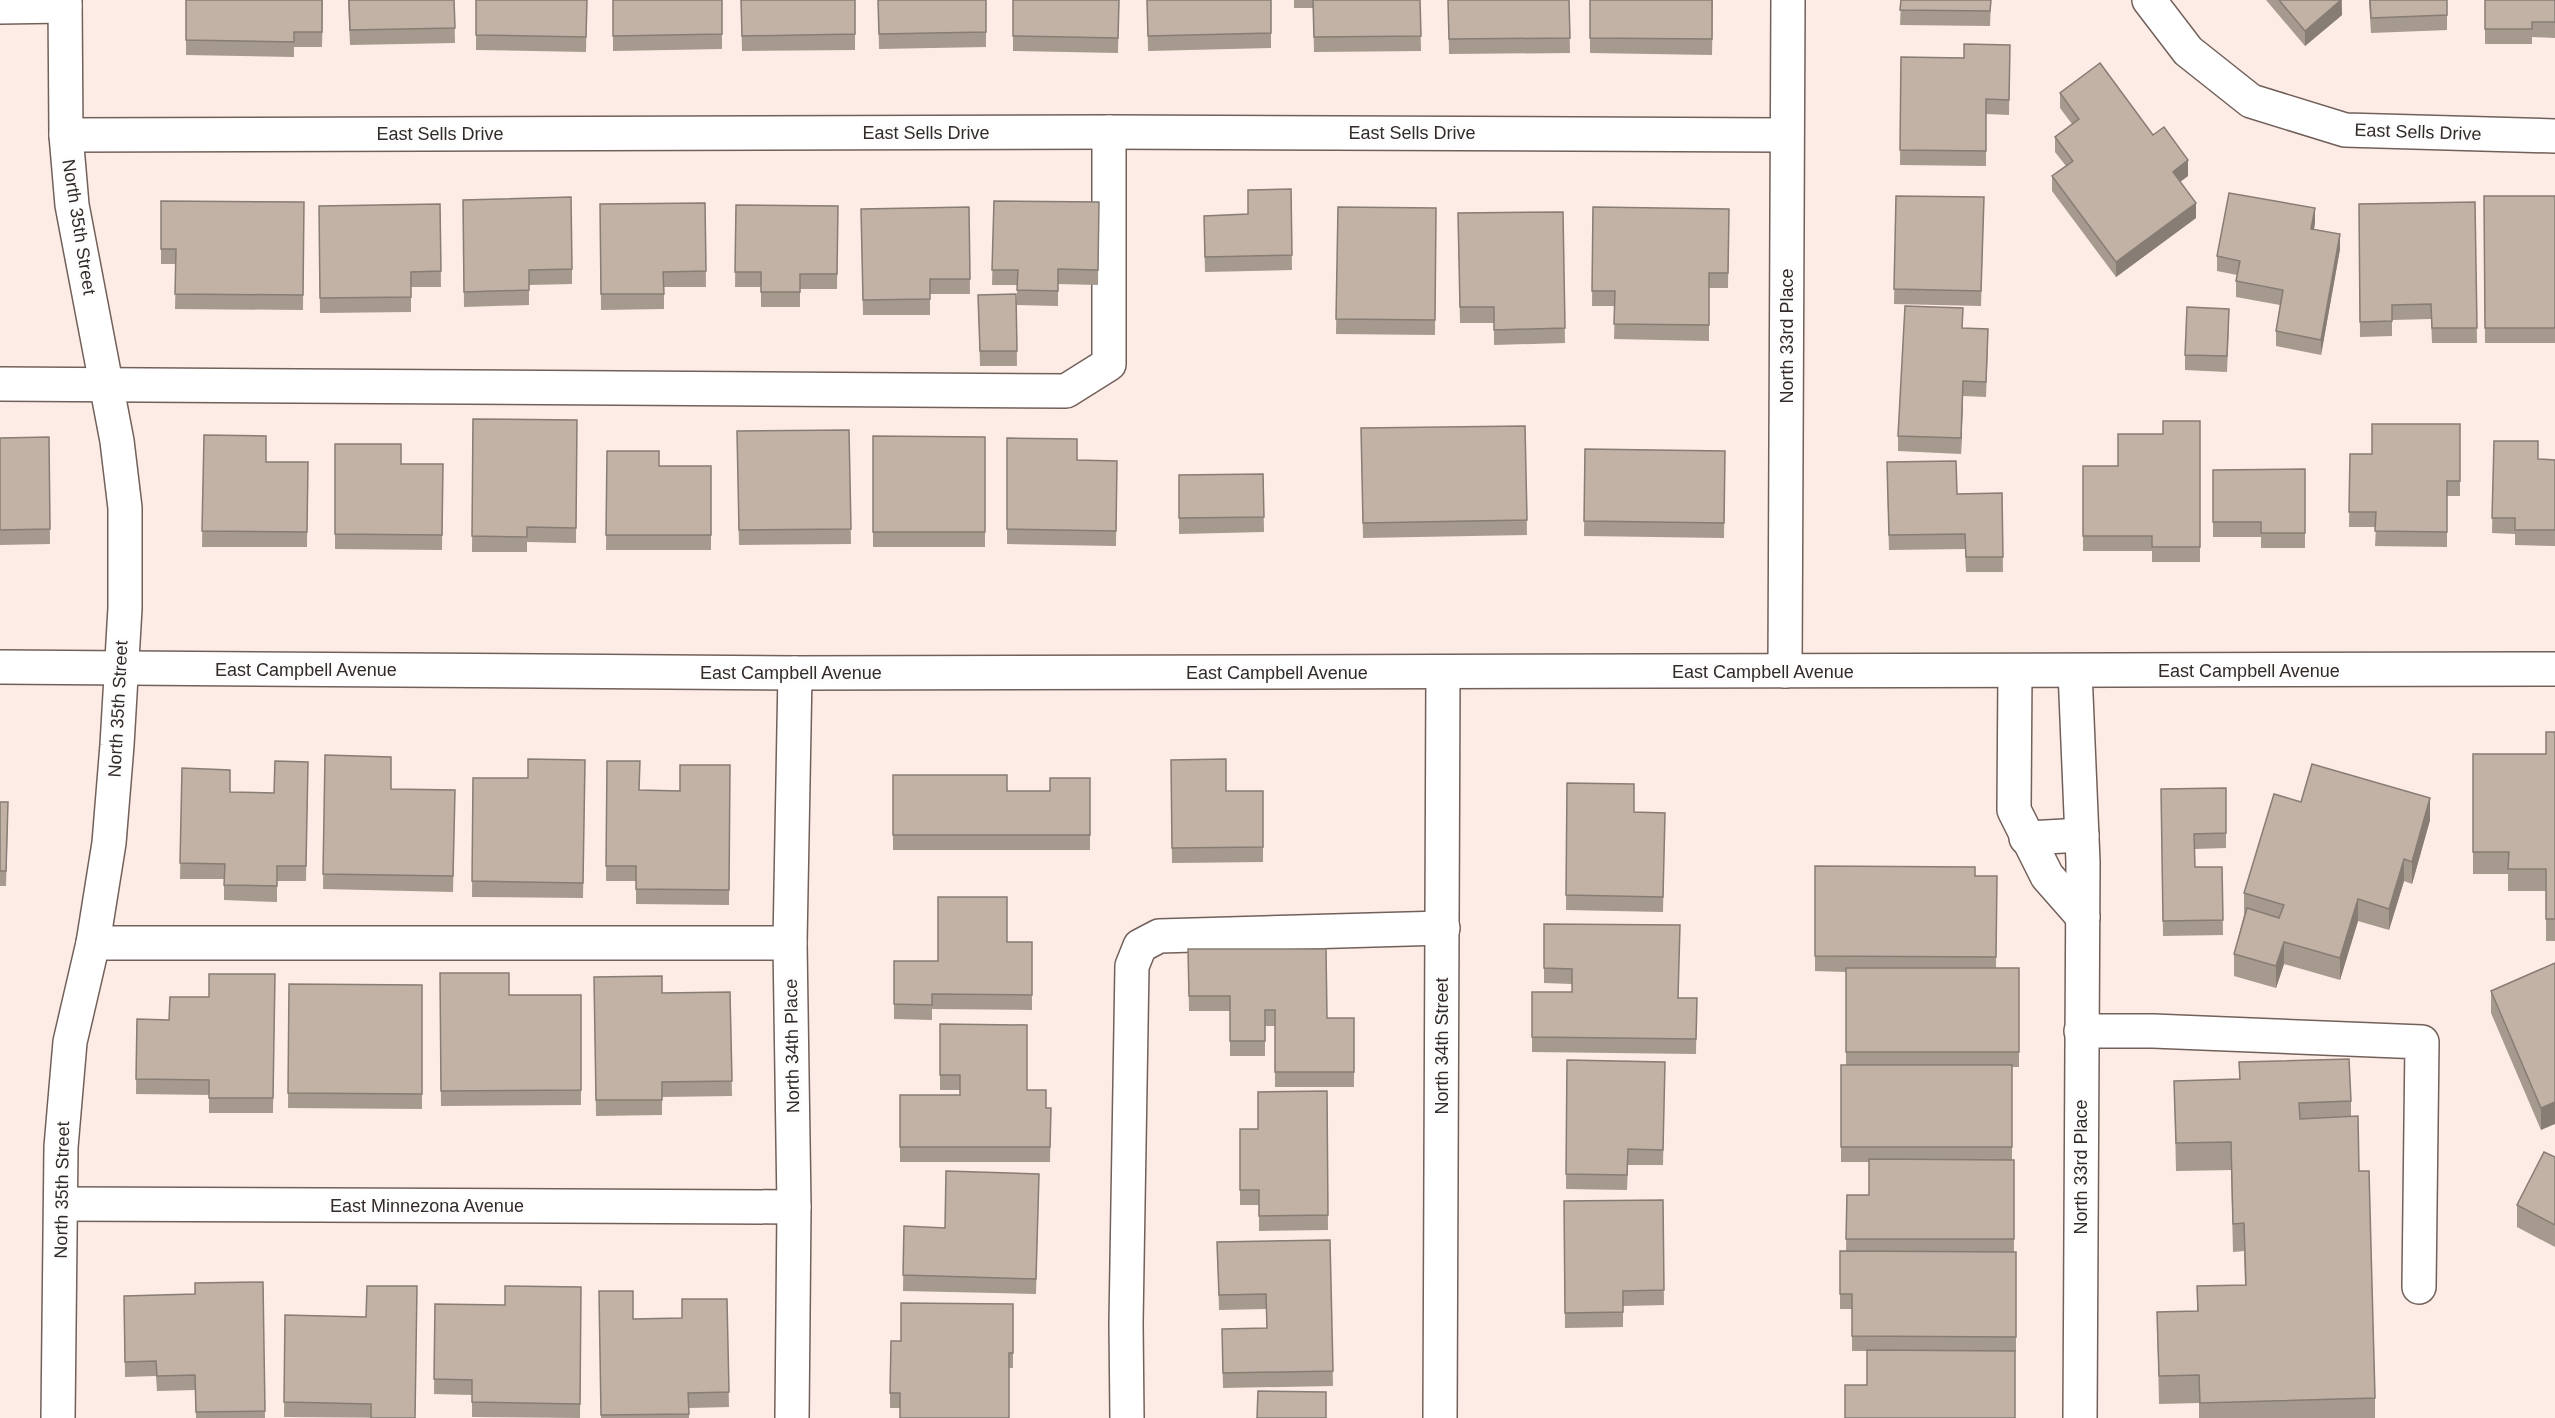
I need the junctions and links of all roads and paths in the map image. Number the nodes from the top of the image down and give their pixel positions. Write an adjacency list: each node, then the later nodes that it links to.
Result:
1 (1788, 0): 7 (street, North 33rd Place)
2 (2149, 0): 8 (street, East Sells Drive)
3 (65, 3): 4 (street); 6 (street, North 35th Street)
4 (0, 6)
5 (1109, 132): 6 (street, East Sells Drive); 7 (street, East Sells Drive); 10 (street)
6 (66, 135): 10 (street, North 35th Street)
7 (1787, 135): 14 (street, North 33rd Place)
8 (2555, 136)
9 (0, 384): 10 (street)
10 (106, 384): 12 (street, North 35th Street)
11 (0, 667): 12 (street, East Campbell Avenue)
12 (120, 668): 17 (street, East Campbell Avenue); 23 (street, North 35th Street)
13 (2555, 669): 16 (street, East Campbell Avenue)
14 (1785, 671): 15 (street, East Campbell Avenue); 18 (street, East Campbell Avenue)
15 (2015, 671): 16 (street, East Campbell Avenue); 20 (street)
16 (2076, 671): 19 (street, North 33rd Place)
17 (795, 673): 18 (street, East Campbell Avenue); 24 (street, North 34th Place)
18 (1443, 673): 22 (street, North 34th Street)
19 (2082, 835): 20 (street); 21 (street, North 33rd Place)
20 (2026, 837): 21 (street)
21 (2083, 917): 25 (street, North 33rd Place)
22 (1443, 928): 31 (street); 32 (street, North 34th Street)
23 (93, 943): 24 (street); 26 (street, North 35th Street)
24 (790, 943): 27 (street, North 34th Place)
25 (2081, 1031): 28 (street); 33 (street, North 33rd Place)
26 (61, 1204): 27 (street, East Minnezona Avenue); 29 (street, North 35th Street)
27 (794, 1207): 30 (street, North 34th Place)
28 (2419, 1287)
29 (58, 1418)
30 (792, 1418)
31 (1127, 1418)
32 (1440, 1418)
33 (2080, 1418)

